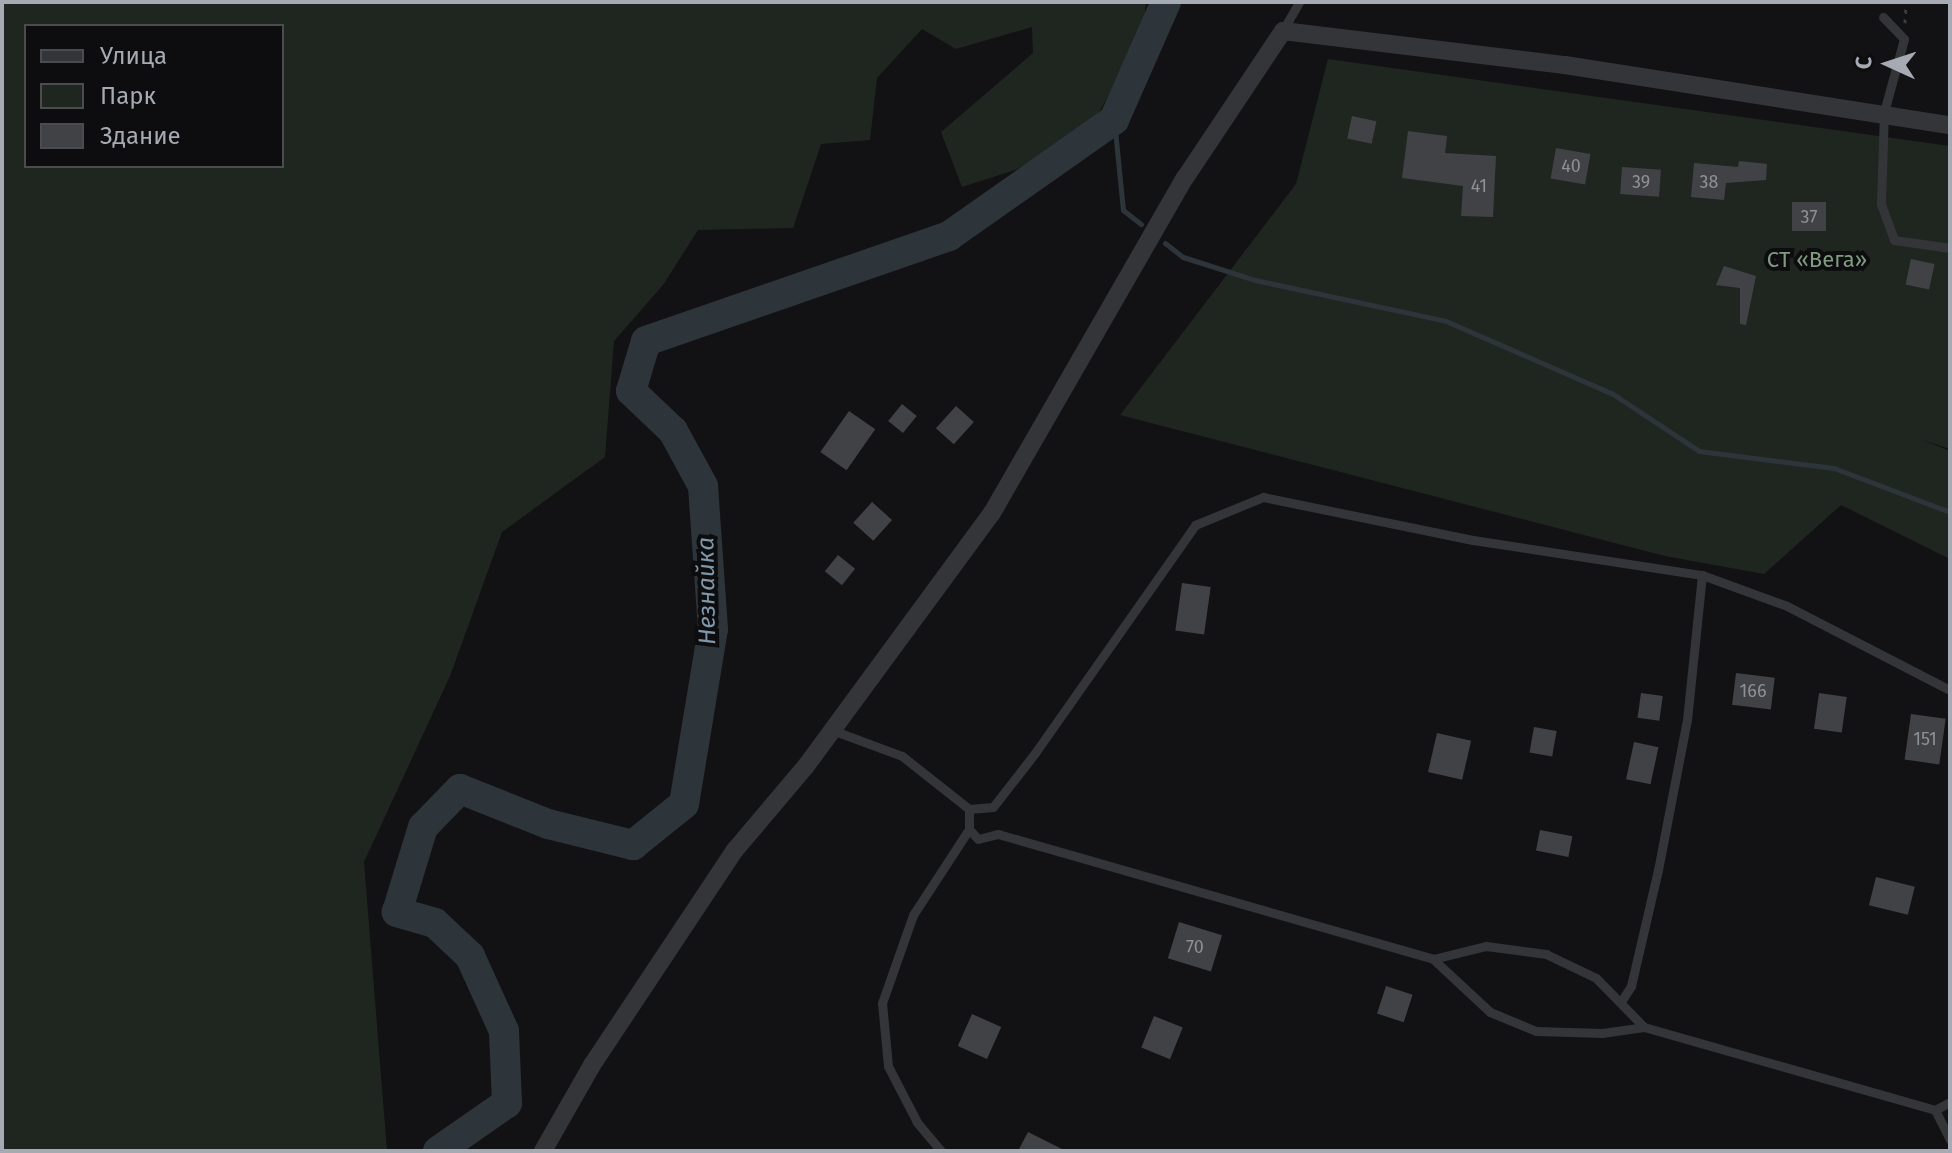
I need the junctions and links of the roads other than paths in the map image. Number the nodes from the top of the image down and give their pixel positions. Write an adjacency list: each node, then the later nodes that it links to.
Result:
1 (1299, 2): 3 (lane)
2 (1883, 17): 4 (lane)
3 (1283, 31): 4 (street); 9 (street)
4 (1884, 112): 5 (street); 6 (lane)
5 (1950, 125)
6 (1950, 248)
7 (1702, 575): 8 (lane); 10 (lane); 13 (lane)
8 (1950, 690)
9 (832, 730): 10 (lane); 18 (street)
10 (969, 809): 11 (lane)
11 (969, 829): 12 (lane); 19 (lane)
12 (1433, 959): 13 (lane); 14 (lane)
13 (1622, 1000): 14 (lane)
14 (1644, 1027): 16 (lane)
15 (1950, 1102): 16 (lane)
16 (1935, 1110): 17 (lane)
17 (1950, 1139)
18 (543, 1151)
19 (941, 1151)

